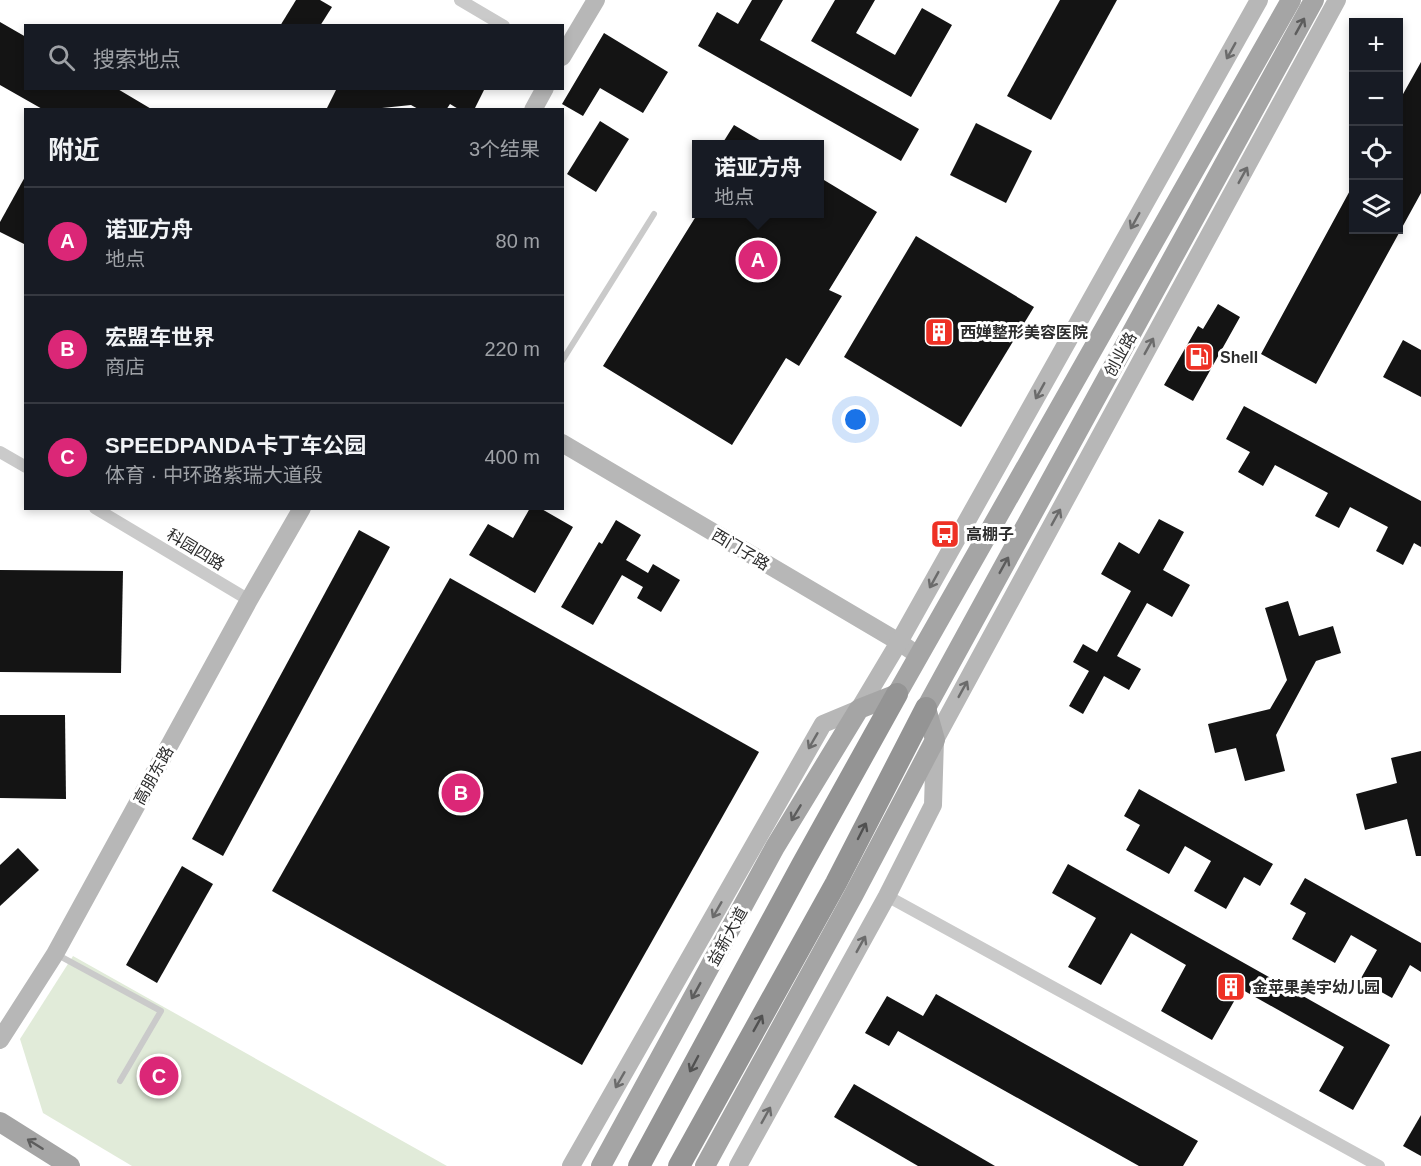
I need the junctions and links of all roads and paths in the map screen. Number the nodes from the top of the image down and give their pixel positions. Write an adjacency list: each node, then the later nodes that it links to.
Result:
1 (460, 0): 7 (street)
2 (596, 0): 8 (street)
3 (1259, 0): 19 (street, one-way to 19)
4 (1291, 0): 20 (main road, 创业路)
5 (1314, 0): 22 (main road, 创业路, one-way to 5)
6 (1337, 0): 24 (street, one-way to 6)
7 (501, 24)
8 (564, 54)
9 (544, 90): 10 (street)
10 (534, 108)
11 (654, 214): 12 (lane)
12 (564, 358)
13 (564, 444): 19 (street, 西门子路)
14 (0, 452): 15 (street)
15 (24, 466)
16 (98, 510): 18 (street, 科园四路)
17 (302, 510): 18 (street, 高朋东路)
18 (249, 600): 27 (street, 高朋东路)
19 (900, 642): 20 (street, 西门子路); 23 (street)
20 (919, 656): 21 (main road, 创业路)
21 (897, 694): 23 (main road); 34 (highway, one-way to 34)
22 (926, 708): 24 (main road); 25 (highway, one-way to 22)
23 (859, 709): 32 (street, one-way to 32); 33 (main road, 益新大道, one-way to 33)
24 (935, 740): 25 (main road); 26 (street)
25 (845, 889): 35 (highway, one-way to 25); 36 (main road)
26 (887, 896): 37 (street, one-way to 26); 38 (street)
27 (55, 954): 28 (street, 高朋东路); 29 (lane)
28 (0, 1040)
29 (120, 1081)
30 (0, 1122): 31 (main road, one-way to 30)
31 (70, 1166)
32 (571, 1166)
33 (601, 1166)
34 (639, 1166)
35 (679, 1166)
36 (705, 1166)
37 (738, 1166)
38 (1379, 1166)

